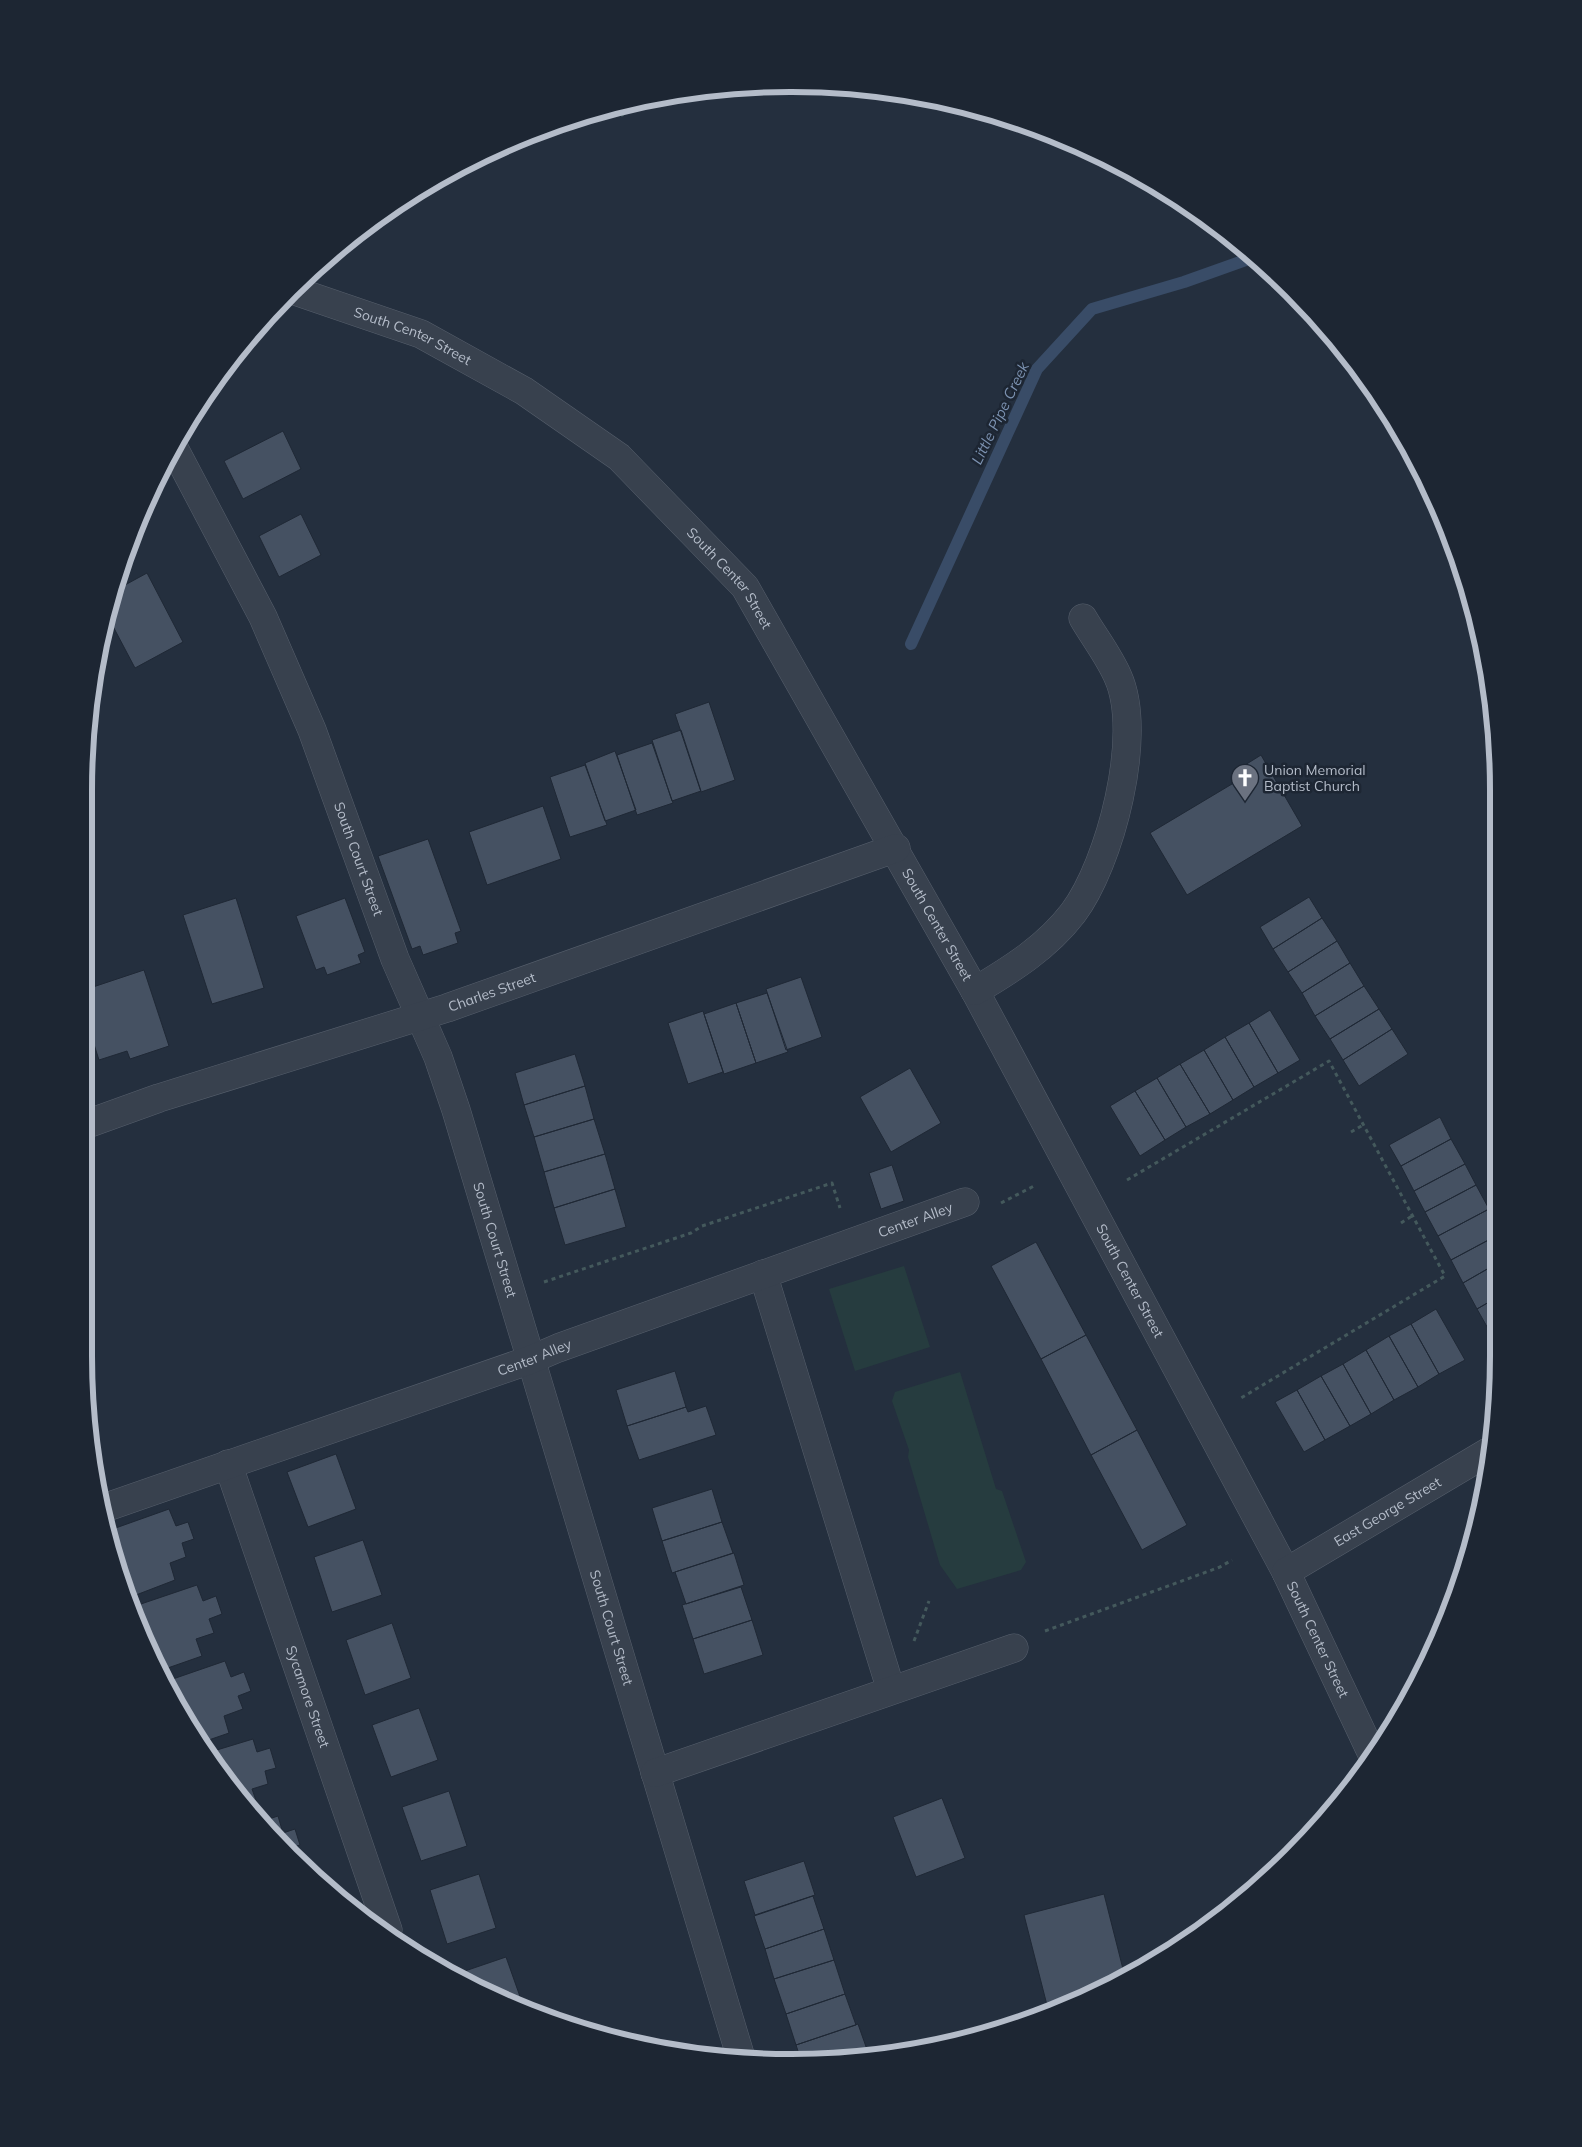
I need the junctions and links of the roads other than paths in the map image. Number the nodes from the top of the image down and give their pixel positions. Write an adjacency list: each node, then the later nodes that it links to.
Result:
1 (301, 293): 4 (street, South Center Street)
2 (178, 456): 6 (street, South Court Street)
3 (1083, 618): 5 (street)
4 (896, 848): 5 (street, South Center Street); 6 (street, Charles Street)
5 (976, 991): 14 (street, South Center Street)
6 (421, 1016): 7 (street, Charles Street); 10 (street, South Court Street)
7 (92, 1122)
8 (965, 1202): 9 (street, Center Alley)
9 (763, 1274): 10 (street, Center Alley); 16 (street)
10 (530, 1360): 12 (street, Center Alley); 18 (street, South Court Street)
11 (1483, 1455): 14 (street, East George Street)
12 (228, 1464): 13 (street, Center Alley); 19 (street, Sycamore Street)
13 (109, 1506)
14 (1286, 1572): 17 (street, South Center Street)
15 (1014, 1648): 16 (street)
16 (891, 1690): 18 (street)
17 (1369, 1748)
18 (655, 1773): 20 (street, South Court Street)
19 (386, 1925)
20 (739, 2052)

